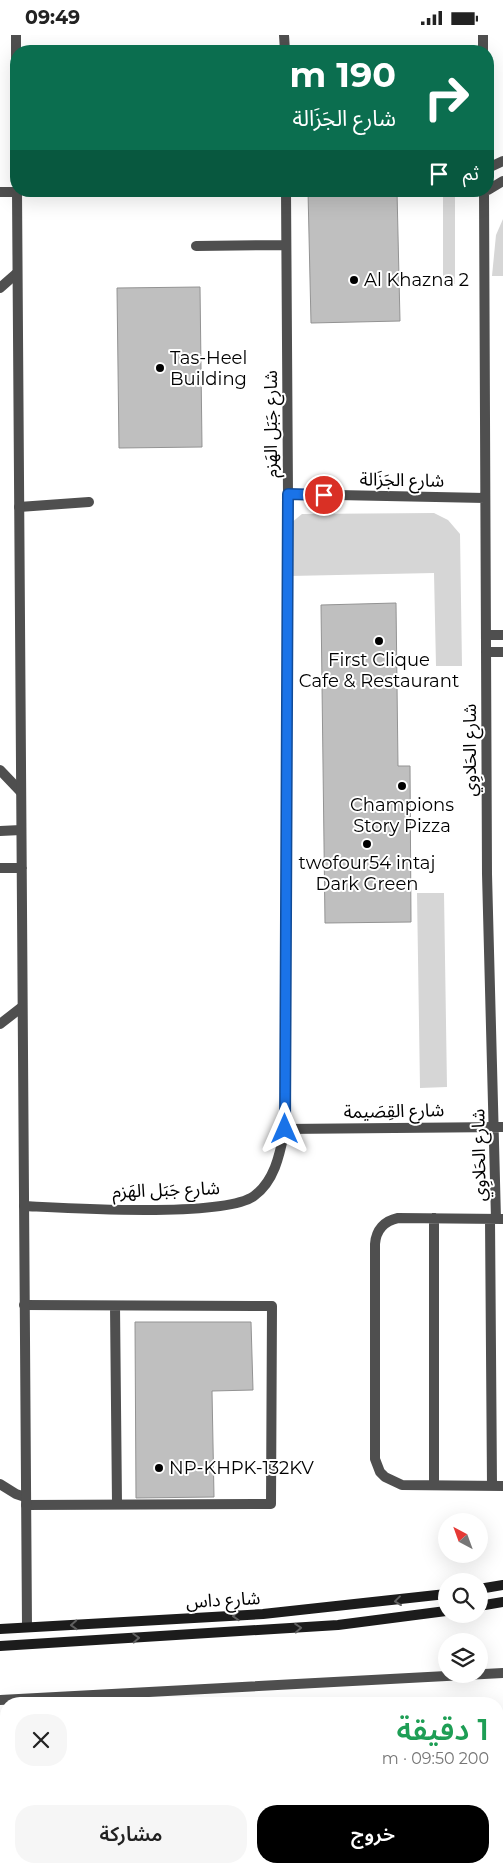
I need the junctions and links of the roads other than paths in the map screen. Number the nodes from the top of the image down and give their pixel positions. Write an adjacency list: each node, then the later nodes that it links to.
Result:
1 (17, 197): 6 (street)
2 (286, 197): 4 (street, شارع جَبَل الهَزم)
3 (485, 197): 9 (street, شارع الحَلاوِي)
4 (286, 245): 5 (street); 8 (street, شارع جَبَل الهَزم)
5 (196, 246)
6 (17, 273): 7 (street); 11 (street)
7 (0, 288)
8 (288, 494): 9 (street, شارع الجَزَالة); 25 (street, شارع جَبَل الهَزم)
9 (486, 498): 12 (street, شارع الحَلاوِي)
10 (89, 501): 11 (street)
11 (19, 507): 17 (street)
12 (486, 635): 13 (street); 14 (street, شارع الحَلاوِي)
13 (503, 635)
14 (486, 652): 15 (street); 24 (street, شارع الحَلاوِي)
15 (503, 652)
16 (0, 770): 17 (street)
17 (21, 792): 18 (street)
18 (21, 830): 19 (street); 21 (street)
19 (0, 831)
20 (0, 868): 21 (street)
21 (22, 868): 22 (street)
22 (22, 1007): 23 (street); 26 (street)
23 (0, 1024)
24 (499, 1127): 25 (street, شارع القِصَيمة); 28 (street, شارع الحَلاوِي)
25 (285, 1129): 26 (street, شارع جَبَل الهَزم)
26 (24, 1206): 29 (street)
27 (434, 1218): 28 (street); 32 (street); 32 (street)
28 (496, 1219): 33 (street, شارع الحَلاوِي)
29 (24, 1305): 30 (street); 35 (street)
30 (115, 1305): 36 (street); 36 (street)
31 (0, 1484): 35 (street)
32 (434, 1485): 33 (street)
33 (492, 1485): 34 (street)
34 (503, 1486)
35 (26, 1501): 36 (street); 43 (street)
36 (117, 1504)
37 (503, 1585): 38 (street)
38 (488, 1588)
39 (438, 1595): 43 (street, شارع داس, one-way to 43)
40 (503, 1602): 41 (street)
41 (488, 1604)
42 (438, 1612): 45 (street, شارع داس, one-way to 42)
43 (27, 1627): 44 (street, شارع داس)
44 (0, 1629)
45 (0, 1646)
46 (503, 1673): 47 (street)
47 (56, 1697)

